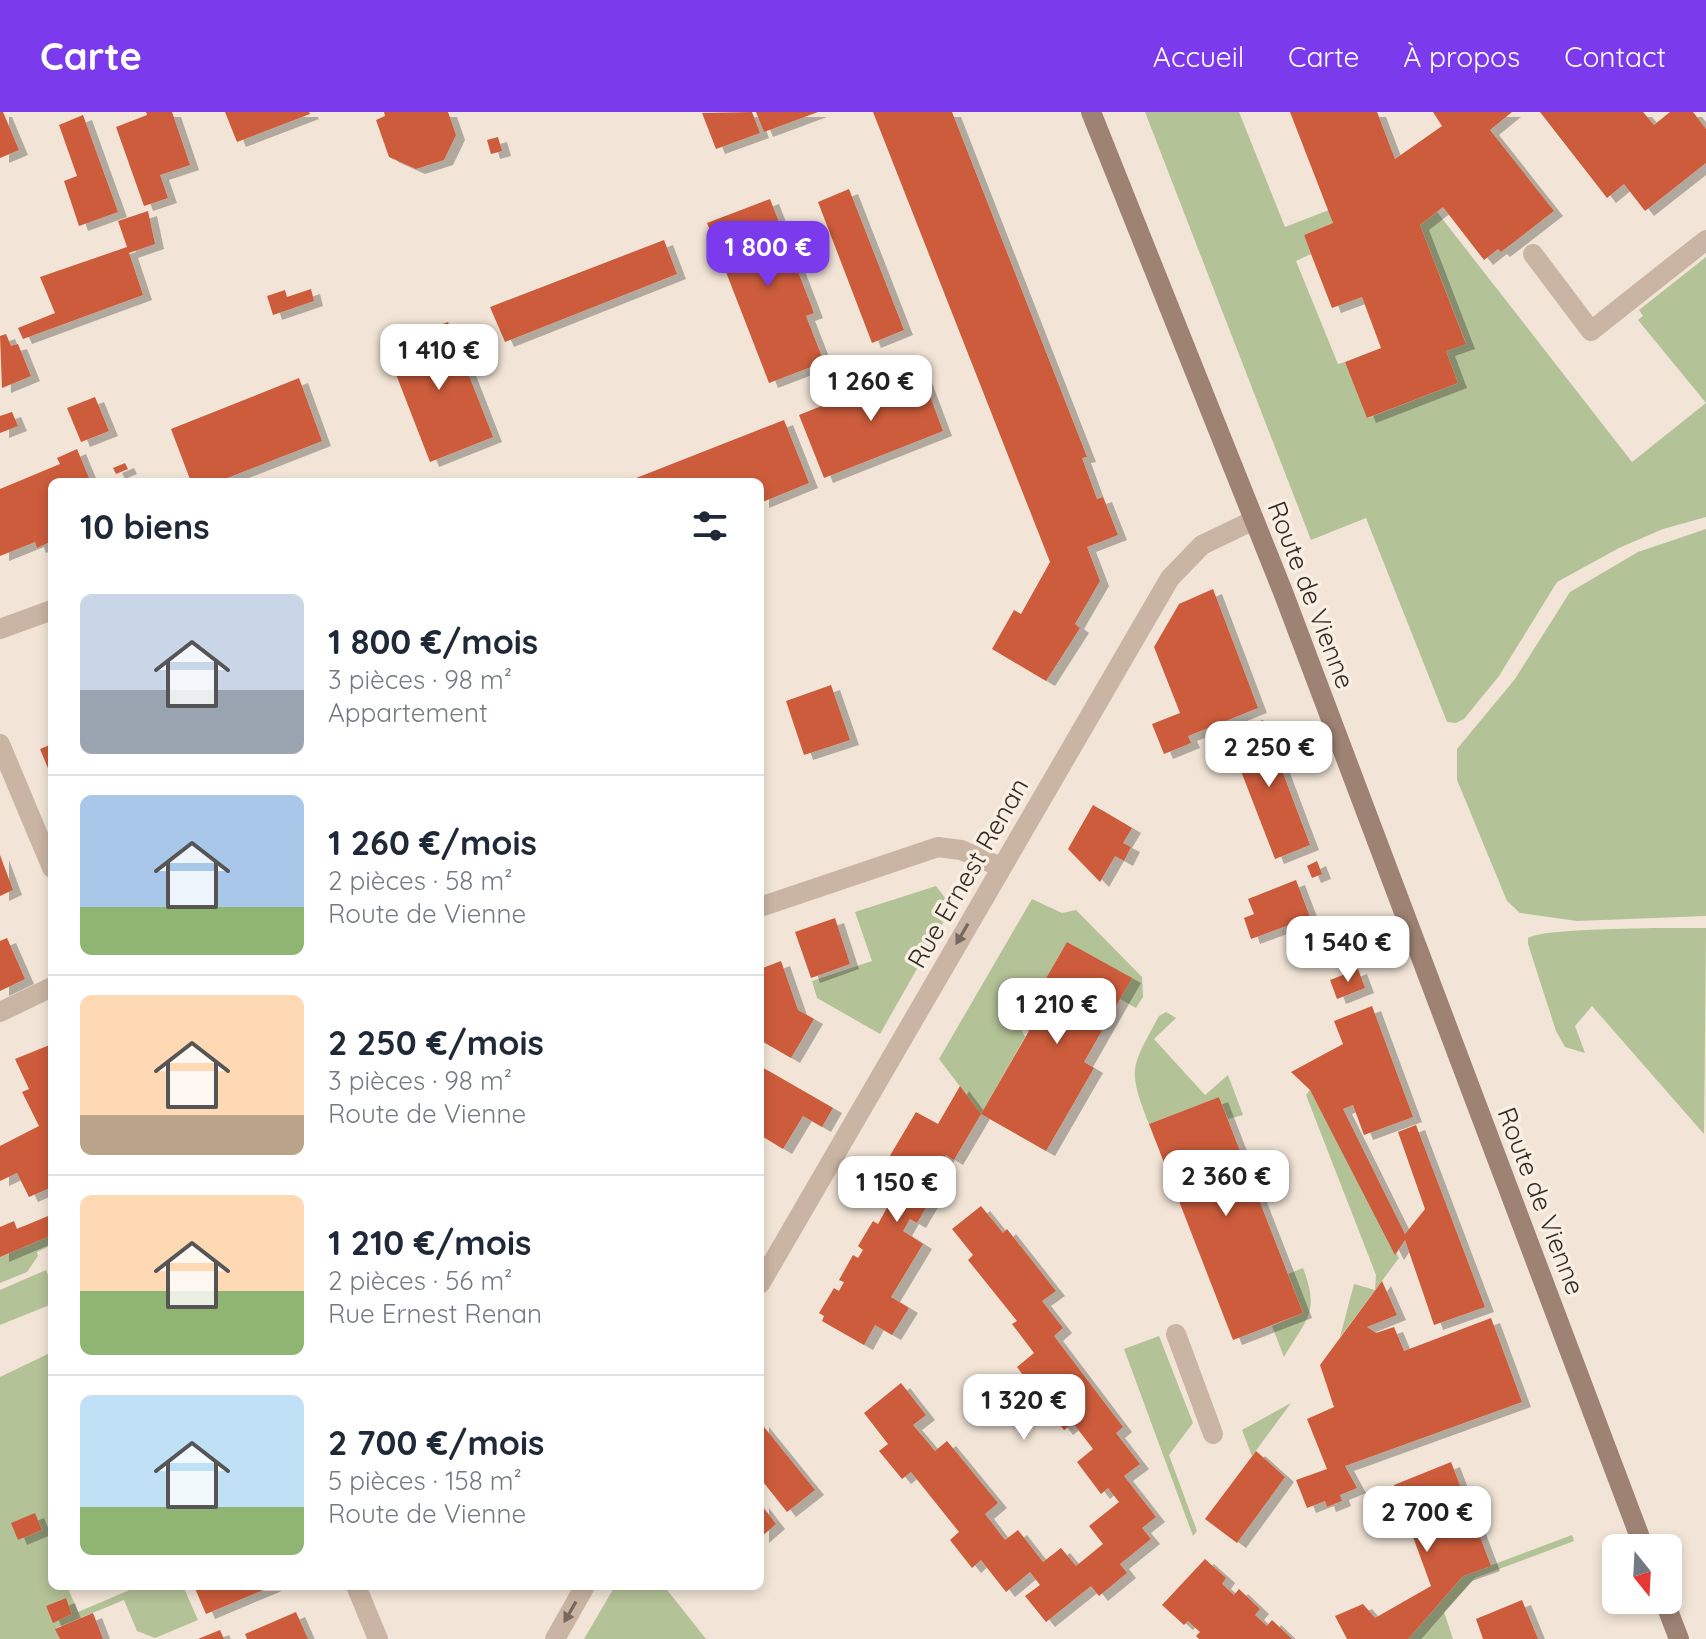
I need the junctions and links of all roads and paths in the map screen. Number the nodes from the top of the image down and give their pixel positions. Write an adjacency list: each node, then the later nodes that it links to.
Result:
1 (1091, 112): 4 (main road, Route de Vienne)
2 (1706, 240): 3 (street)
3 (1533, 254)
4 (1254, 520): 9 (street, Rue Ernest Renan); 16 (main road, Route de Vienne)
5 (48, 611): 6 (street)
6 (0, 629)
7 (0, 744): 8 (street)
8 (48, 858)
9 (1001, 867): 10 (street); 13 (street, Rue Ernest Renan, one-way to 13)
10 (764, 906)
11 (48, 989): 12 (street)
12 (0, 1012)
13 (764, 1277)
14 (1176, 1334): 15 (street)
15 (1213, 1434)
16 (1639, 1534)
17 (358, 1590): 20 (street)
18 (583, 1590): 21 (street, one-way to 21)
19 (1669, 1614): 22 (main road)
20 (378, 1639)
21 (555, 1639)
22 (1679, 1639)

